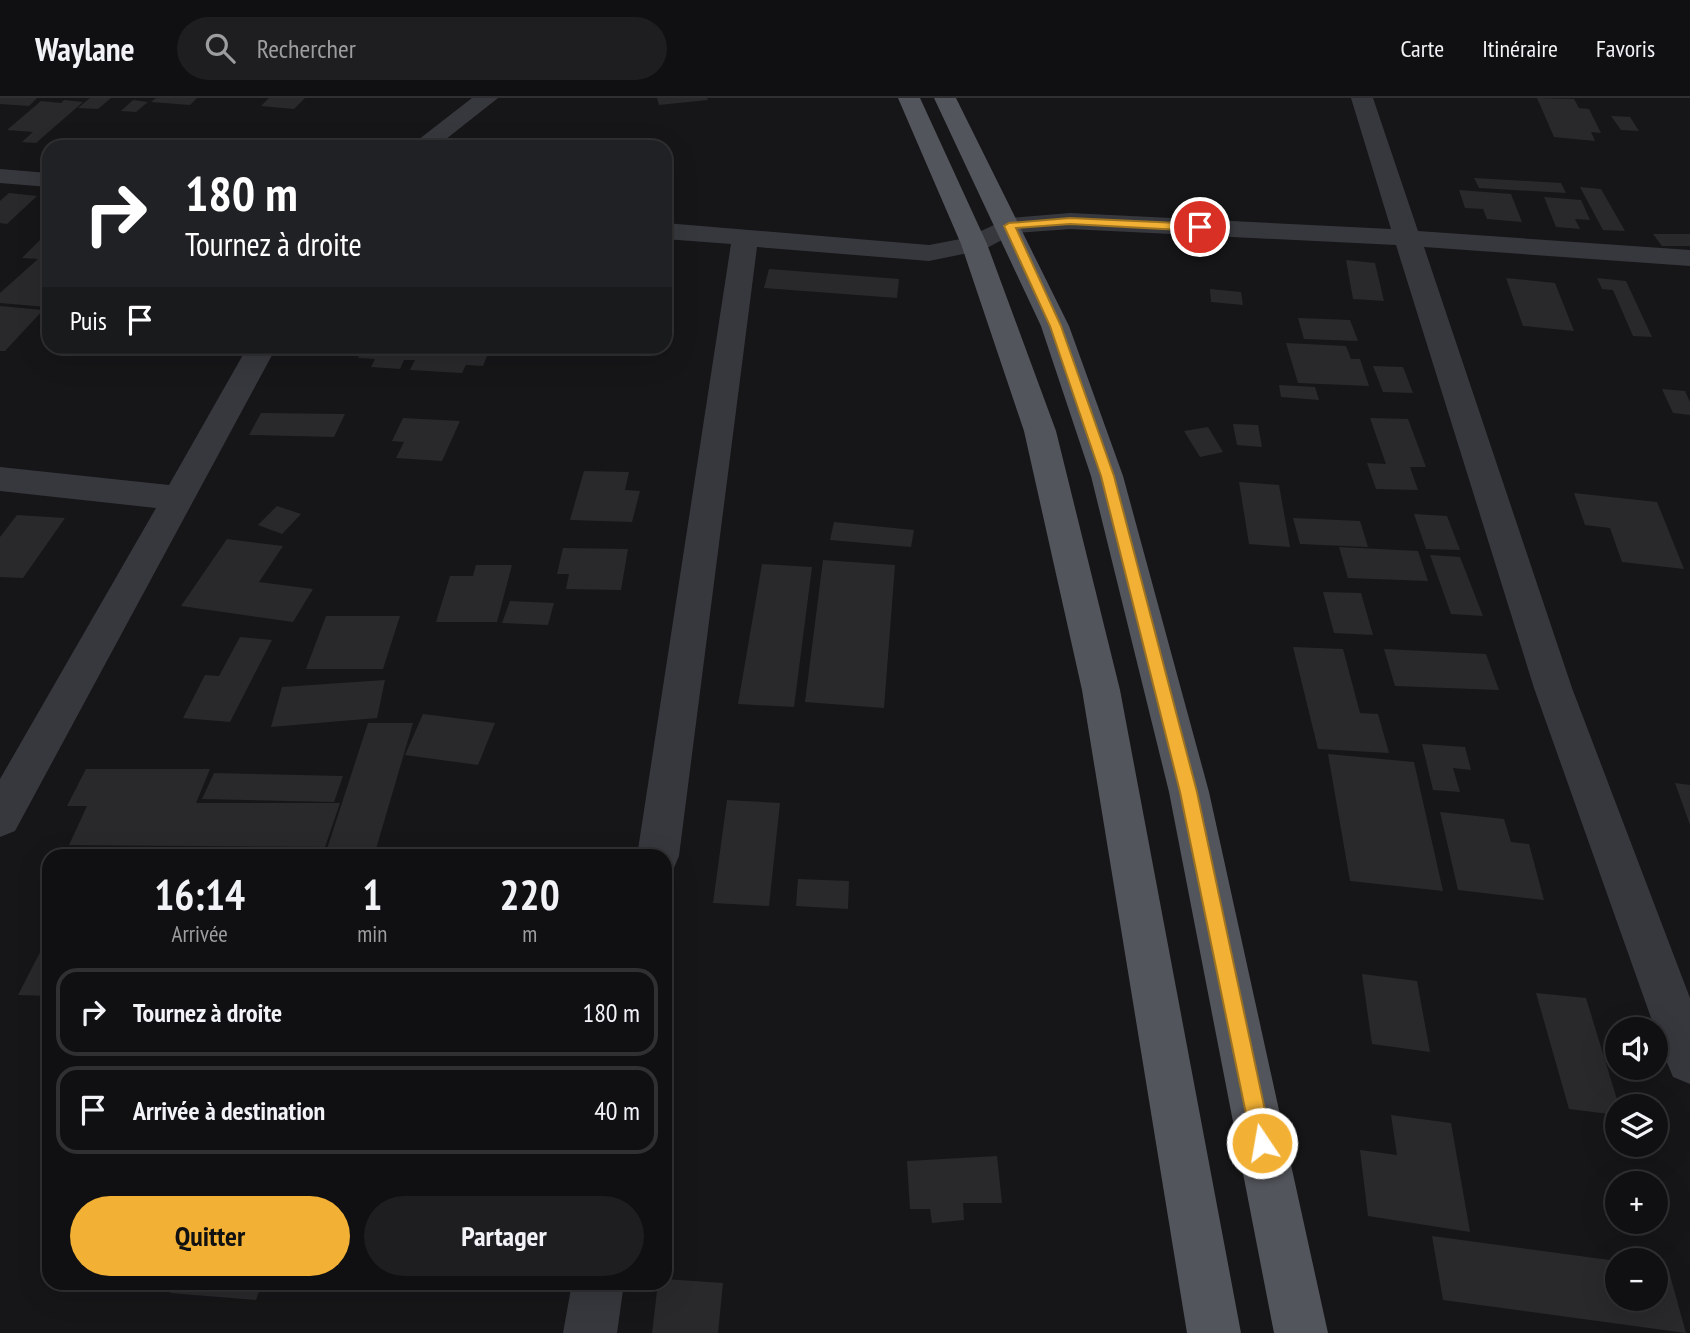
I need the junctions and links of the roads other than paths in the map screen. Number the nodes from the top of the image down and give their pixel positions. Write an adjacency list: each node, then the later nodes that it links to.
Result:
1 (487, 98): 5 (street)
2 (909, 98): 12 (main road)
3 (945, 98): 8 (main road)
4 (1362, 98): 11 (street)
5 (430, 140)
6 (0, 176): 7 (street)
7 (42, 179)
8 (1009, 226): 11 (street); 12 (street); 23 (main road)
9 (672, 232): 10 (street)
10 (746, 238): 12 (street); 18 (street)
11 (1409, 238): 13 (street); 19 (street)
12 (974, 244): 22 (main road)
13 (1690, 258)
14 (258, 354): 16 (street)
15 (0, 479): 16 (street)
16 (176, 498): 17 (street)
17 (0, 818)
18 (659, 849)
19 (1690, 1060)
20 (597, 1290): 21 (street)
21 (590, 1333)
22 (1214, 1333)
23 (1301, 1333)

